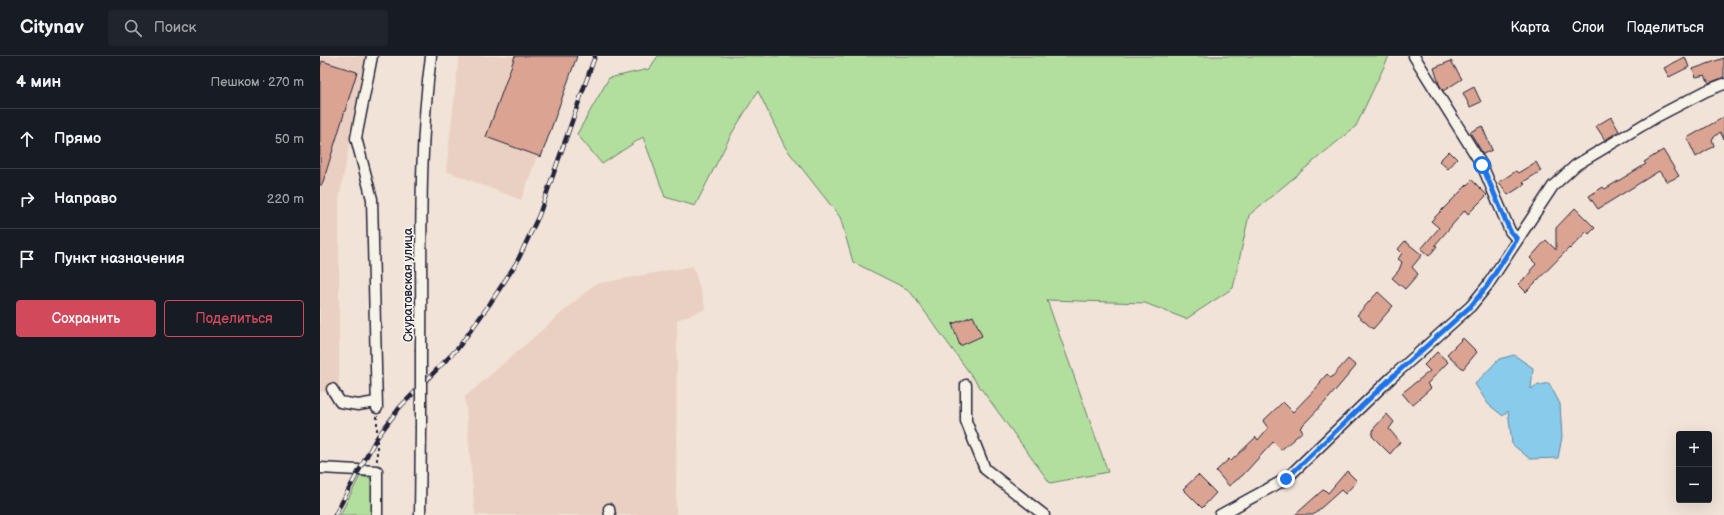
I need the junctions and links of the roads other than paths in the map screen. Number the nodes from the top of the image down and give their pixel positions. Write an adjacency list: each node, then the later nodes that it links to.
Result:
1 (372, 56): 7 (street)
2 (431, 56): 10 (street, Скуратовская улица, bridge)
3 (1414, 56): 5 (street)
4 (1724, 84): 5 (street)
5 (1517, 239): 12 (street)
6 (966, 385): 11 (street)
7 (332, 389)
8 (320, 468): 9 (street)
9 (377, 515)
10 (420, 515)
11 (1044, 515)
12 (1220, 515)

